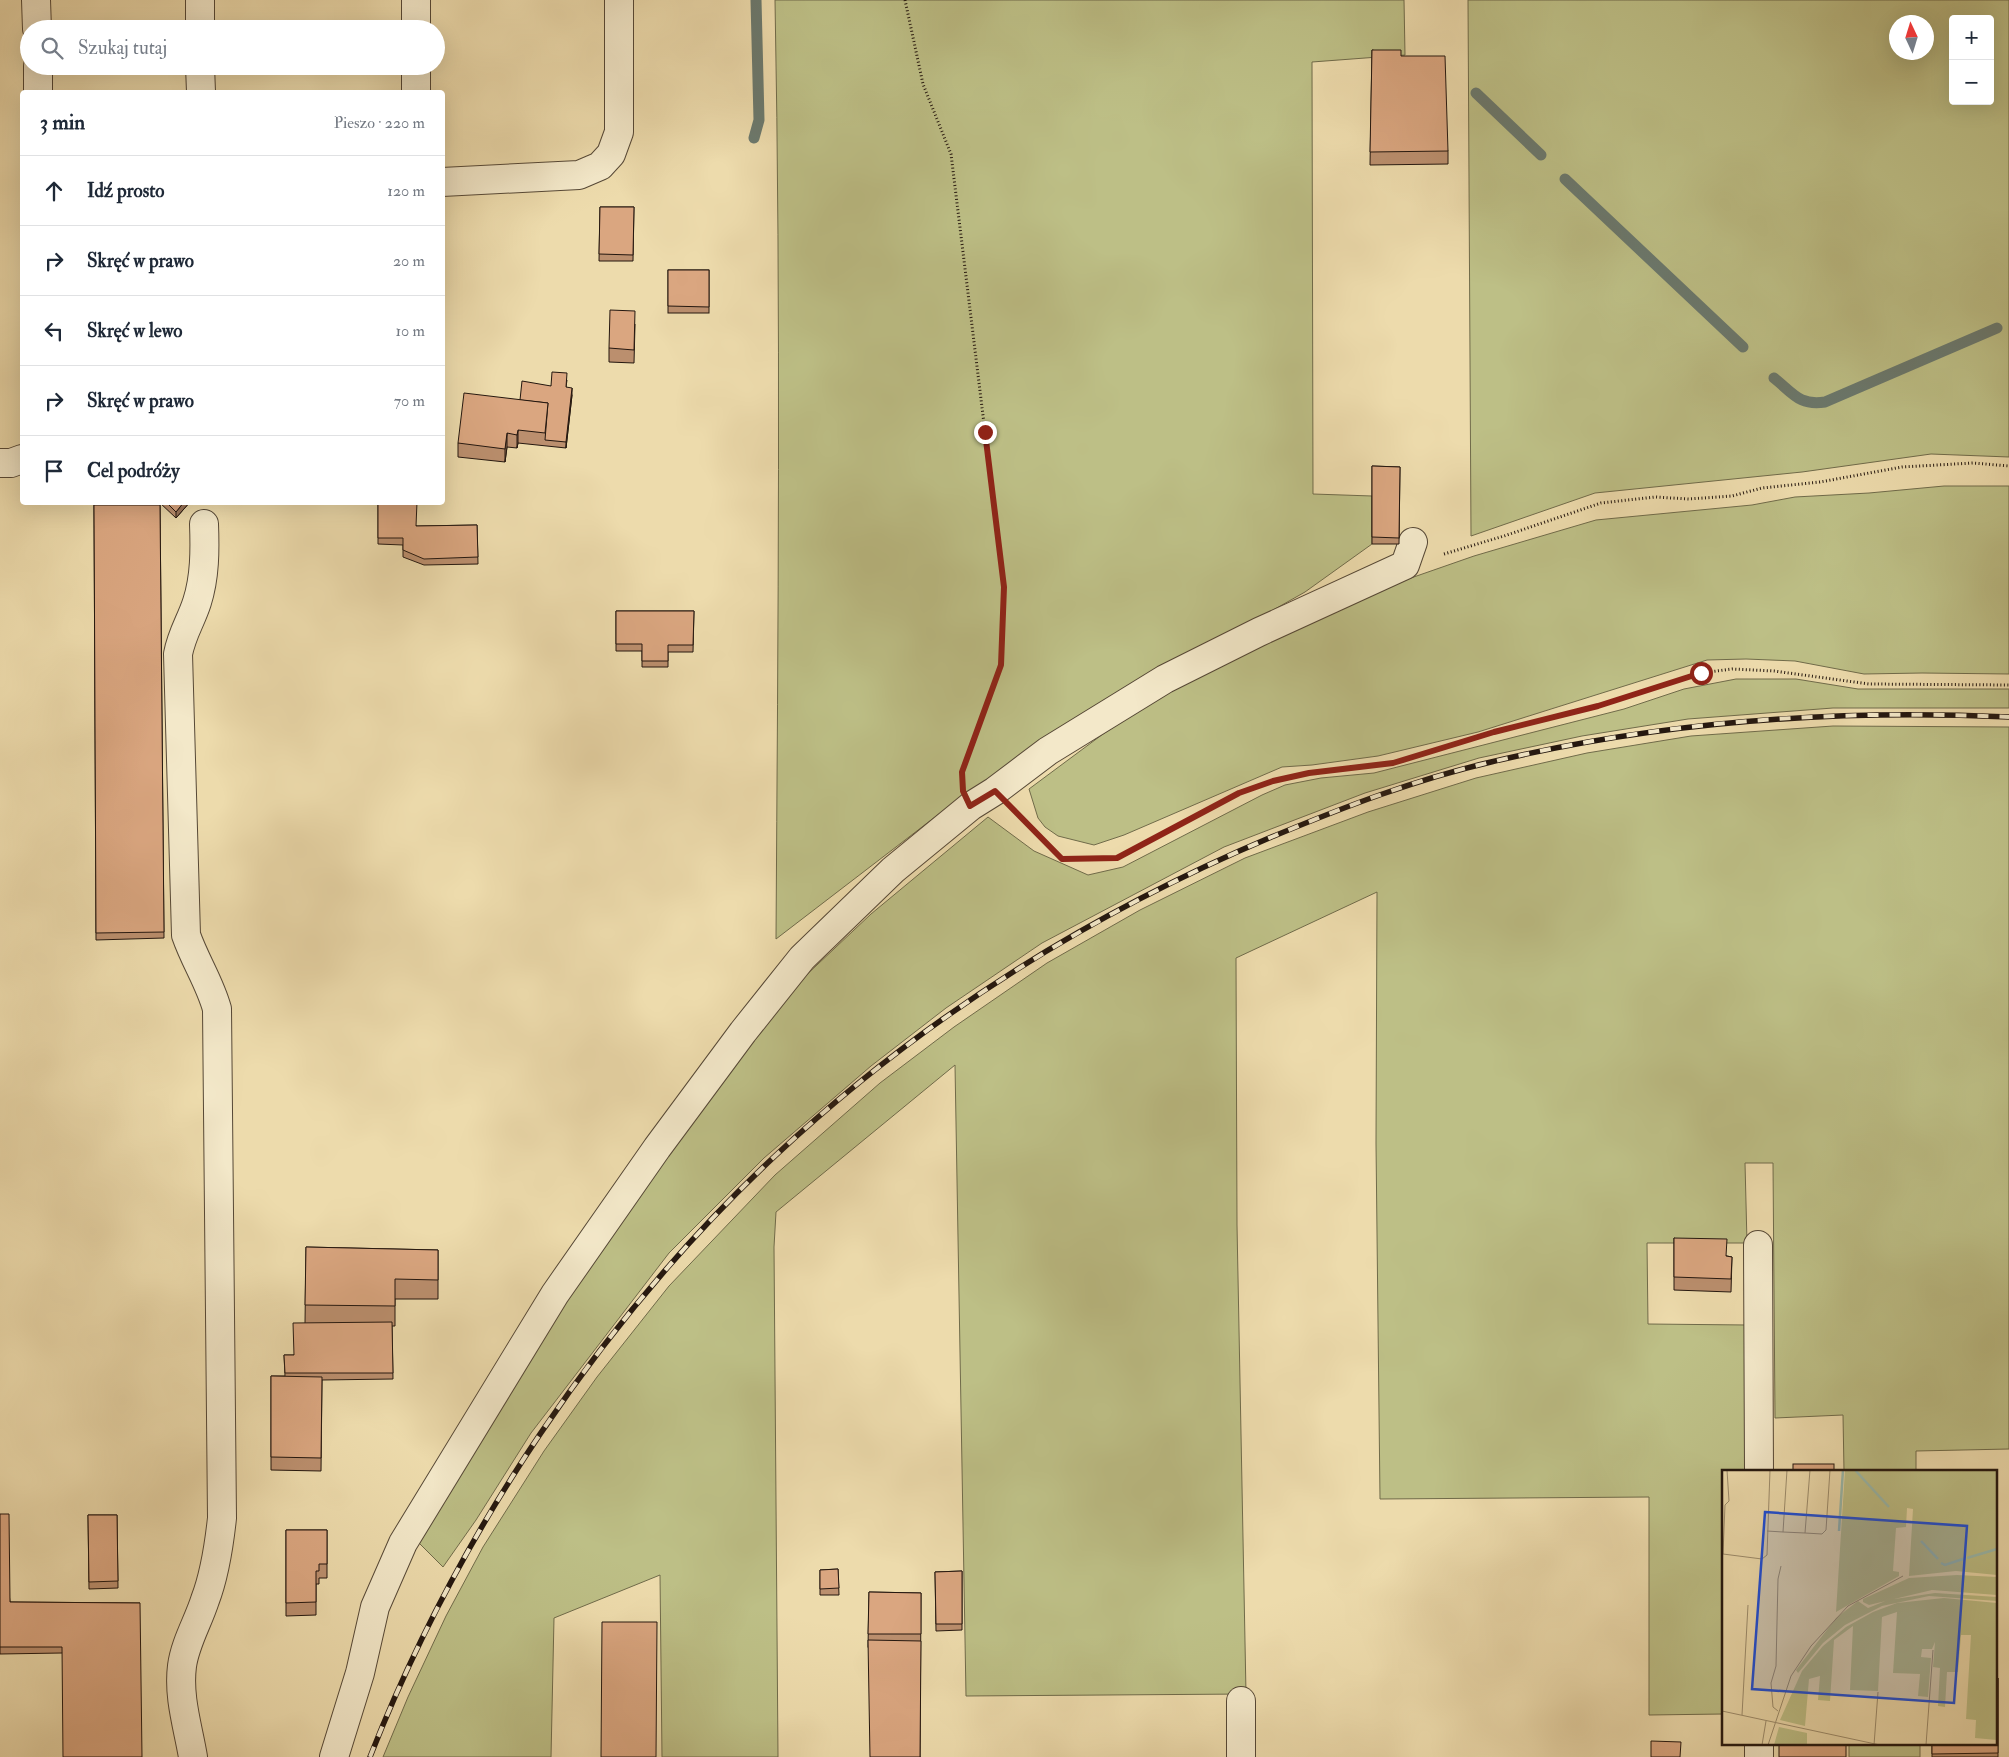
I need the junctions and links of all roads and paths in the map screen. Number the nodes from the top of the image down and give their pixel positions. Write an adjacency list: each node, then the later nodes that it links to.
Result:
1 (36, 0): 6 (lane)
2 (200, 0): 7 (lane)
3 (416, 0): 8 (lane)
4 (618, 0): 15 (lane)
5 (905, 0): 23 (path)
6 (37, 20)
7 (200, 20)
8 (416, 20)
9 (38, 75): 12 (lane)
10 (200, 75): 13 (lane)
11 (416, 75): 14 (lane)
12 (38, 90)
13 (201, 90)
14 (416, 90)
15 (445, 182)
16 (20, 460): 17 (lane)
17 (0, 463)
18 (2009, 466): 20 (path)
19 (204, 524): 28 (lane)
20 (1409, 554): 22 (lane)
21 (2009, 685): 22 (path)
22 (995, 791): 23 (lane)
23 (970, 806): 29 (lane)
24 (1758, 1245): 25 (lane)
25 (1759, 1470)
26 (1241, 1701): 30 (lane)
27 (1759, 1744): 31 (lane)
28 (193, 1757)
29 (334, 1757)
30 (1241, 1757)
31 (1760, 1757)

